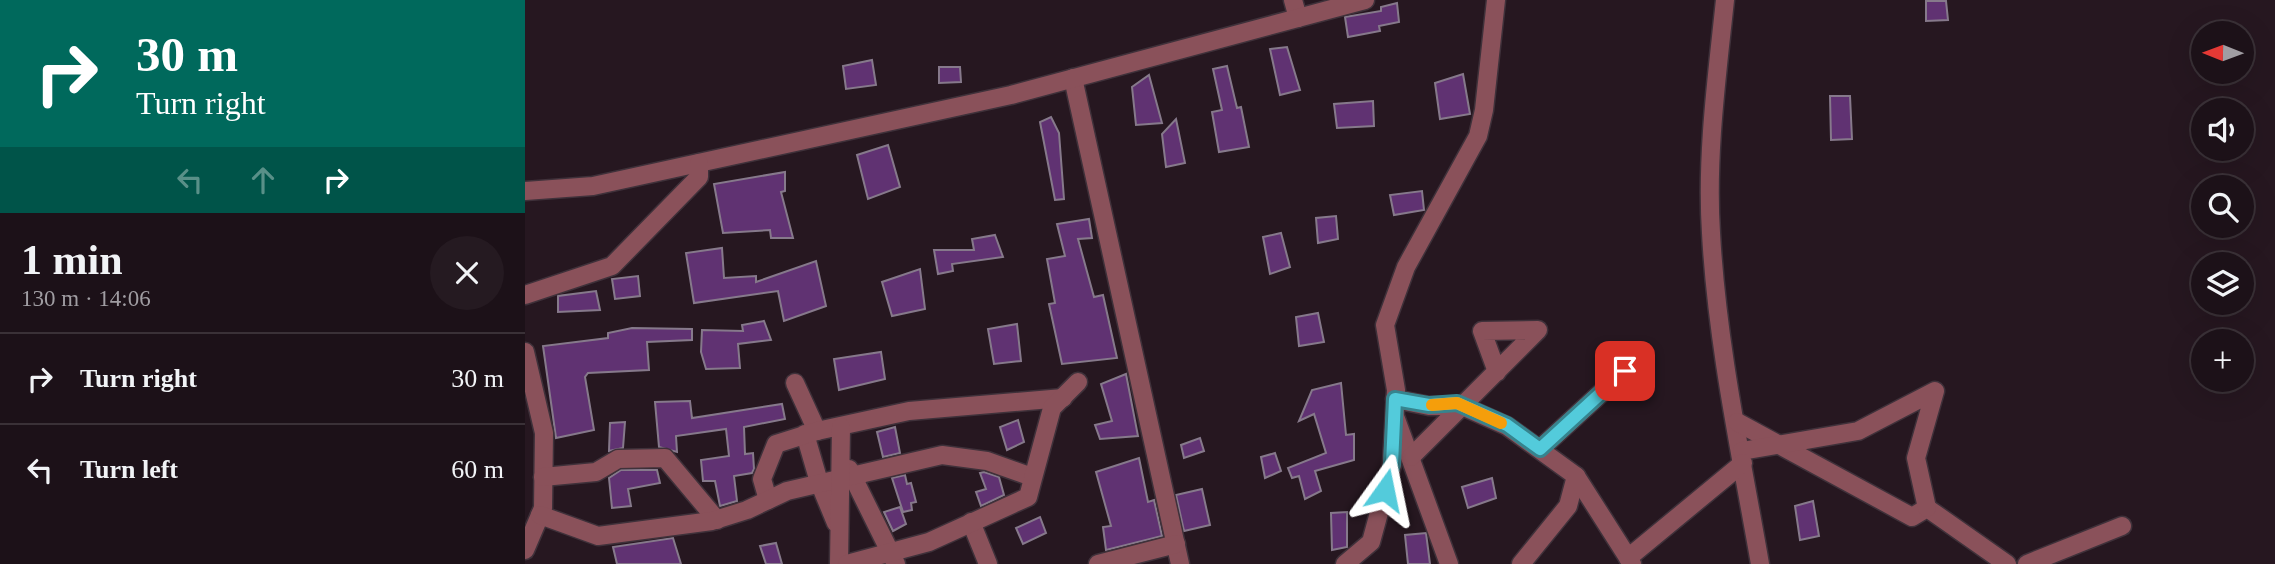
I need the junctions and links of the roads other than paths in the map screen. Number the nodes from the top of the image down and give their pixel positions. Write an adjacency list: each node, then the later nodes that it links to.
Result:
1 (1293, 0): 5 (street)
2 (1365, 0): 5 (street)
3 (1496, 0): 18 (street)
4 (1725, 0): 19 (street)
5 (1298, 18): 6 (street)
6 (1073, 78): 7 (street); 38 (street)
7 (699, 163): 8 (street); 9 (street)
8 (525, 191)
9 (525, 295)
10 (525, 352): 15 (street)
11 (1625, 371): 23 (street)
12 (1497, 372): 17 (street)
13 (1078, 382): 16 (street)
14 (795, 383): 21 (street)
15 (531, 398): 27 (street)
16 (1063, 398): 20 (street); 28 (street)
17 (1462, 406): 18 (street); 23 (street); 24 (street)
18 (1395, 408): 24 (street); 47 (street)
19 (1737, 422): 22 (street); 25 (street)
20 (841, 427): 21 (street); 29 (street)
21 (811, 432): 30 (street); 31 (street)
22 (1777, 444): 25 (street); 32 (street); 32 (street)
23 (1540, 449): 26 (street)
24 (1411, 457): 48 (street)
25 (1743, 457): 41 (street); 50 (street)
26 (1576, 476): 41 (street); 49 (street)
27 (543, 477): 33 (street); 34 (street)
28 (1032, 477): 29 (street); 35 (street)
29 (847, 478): 30 (street); 37 (street); 40 (street)
30 (819, 482): 31 (street); 37 (street)
31 (768, 500): 34 (street)
32 (1927, 508): 51 (street)
33 (540, 515): 34 (street); 39 (street)
34 (717, 520)
35 (971, 522): 40 (street); 44 (street)
36 (2122, 526): 52 (street)
37 (839, 530): 42 (street)
38 (1176, 544): 45 (street); 46 (street)
39 (525, 550)
40 (893, 558): 43 (street)
41 (1630, 561)
42 (839, 564)
43 (847, 564)
44 (988, 564)
45 (1098, 564)
46 (1180, 564)
47 (1345, 564)
48 (1449, 564)
49 (1521, 564)
50 (1760, 564)
51 (2007, 564)
52 (2027, 564)

